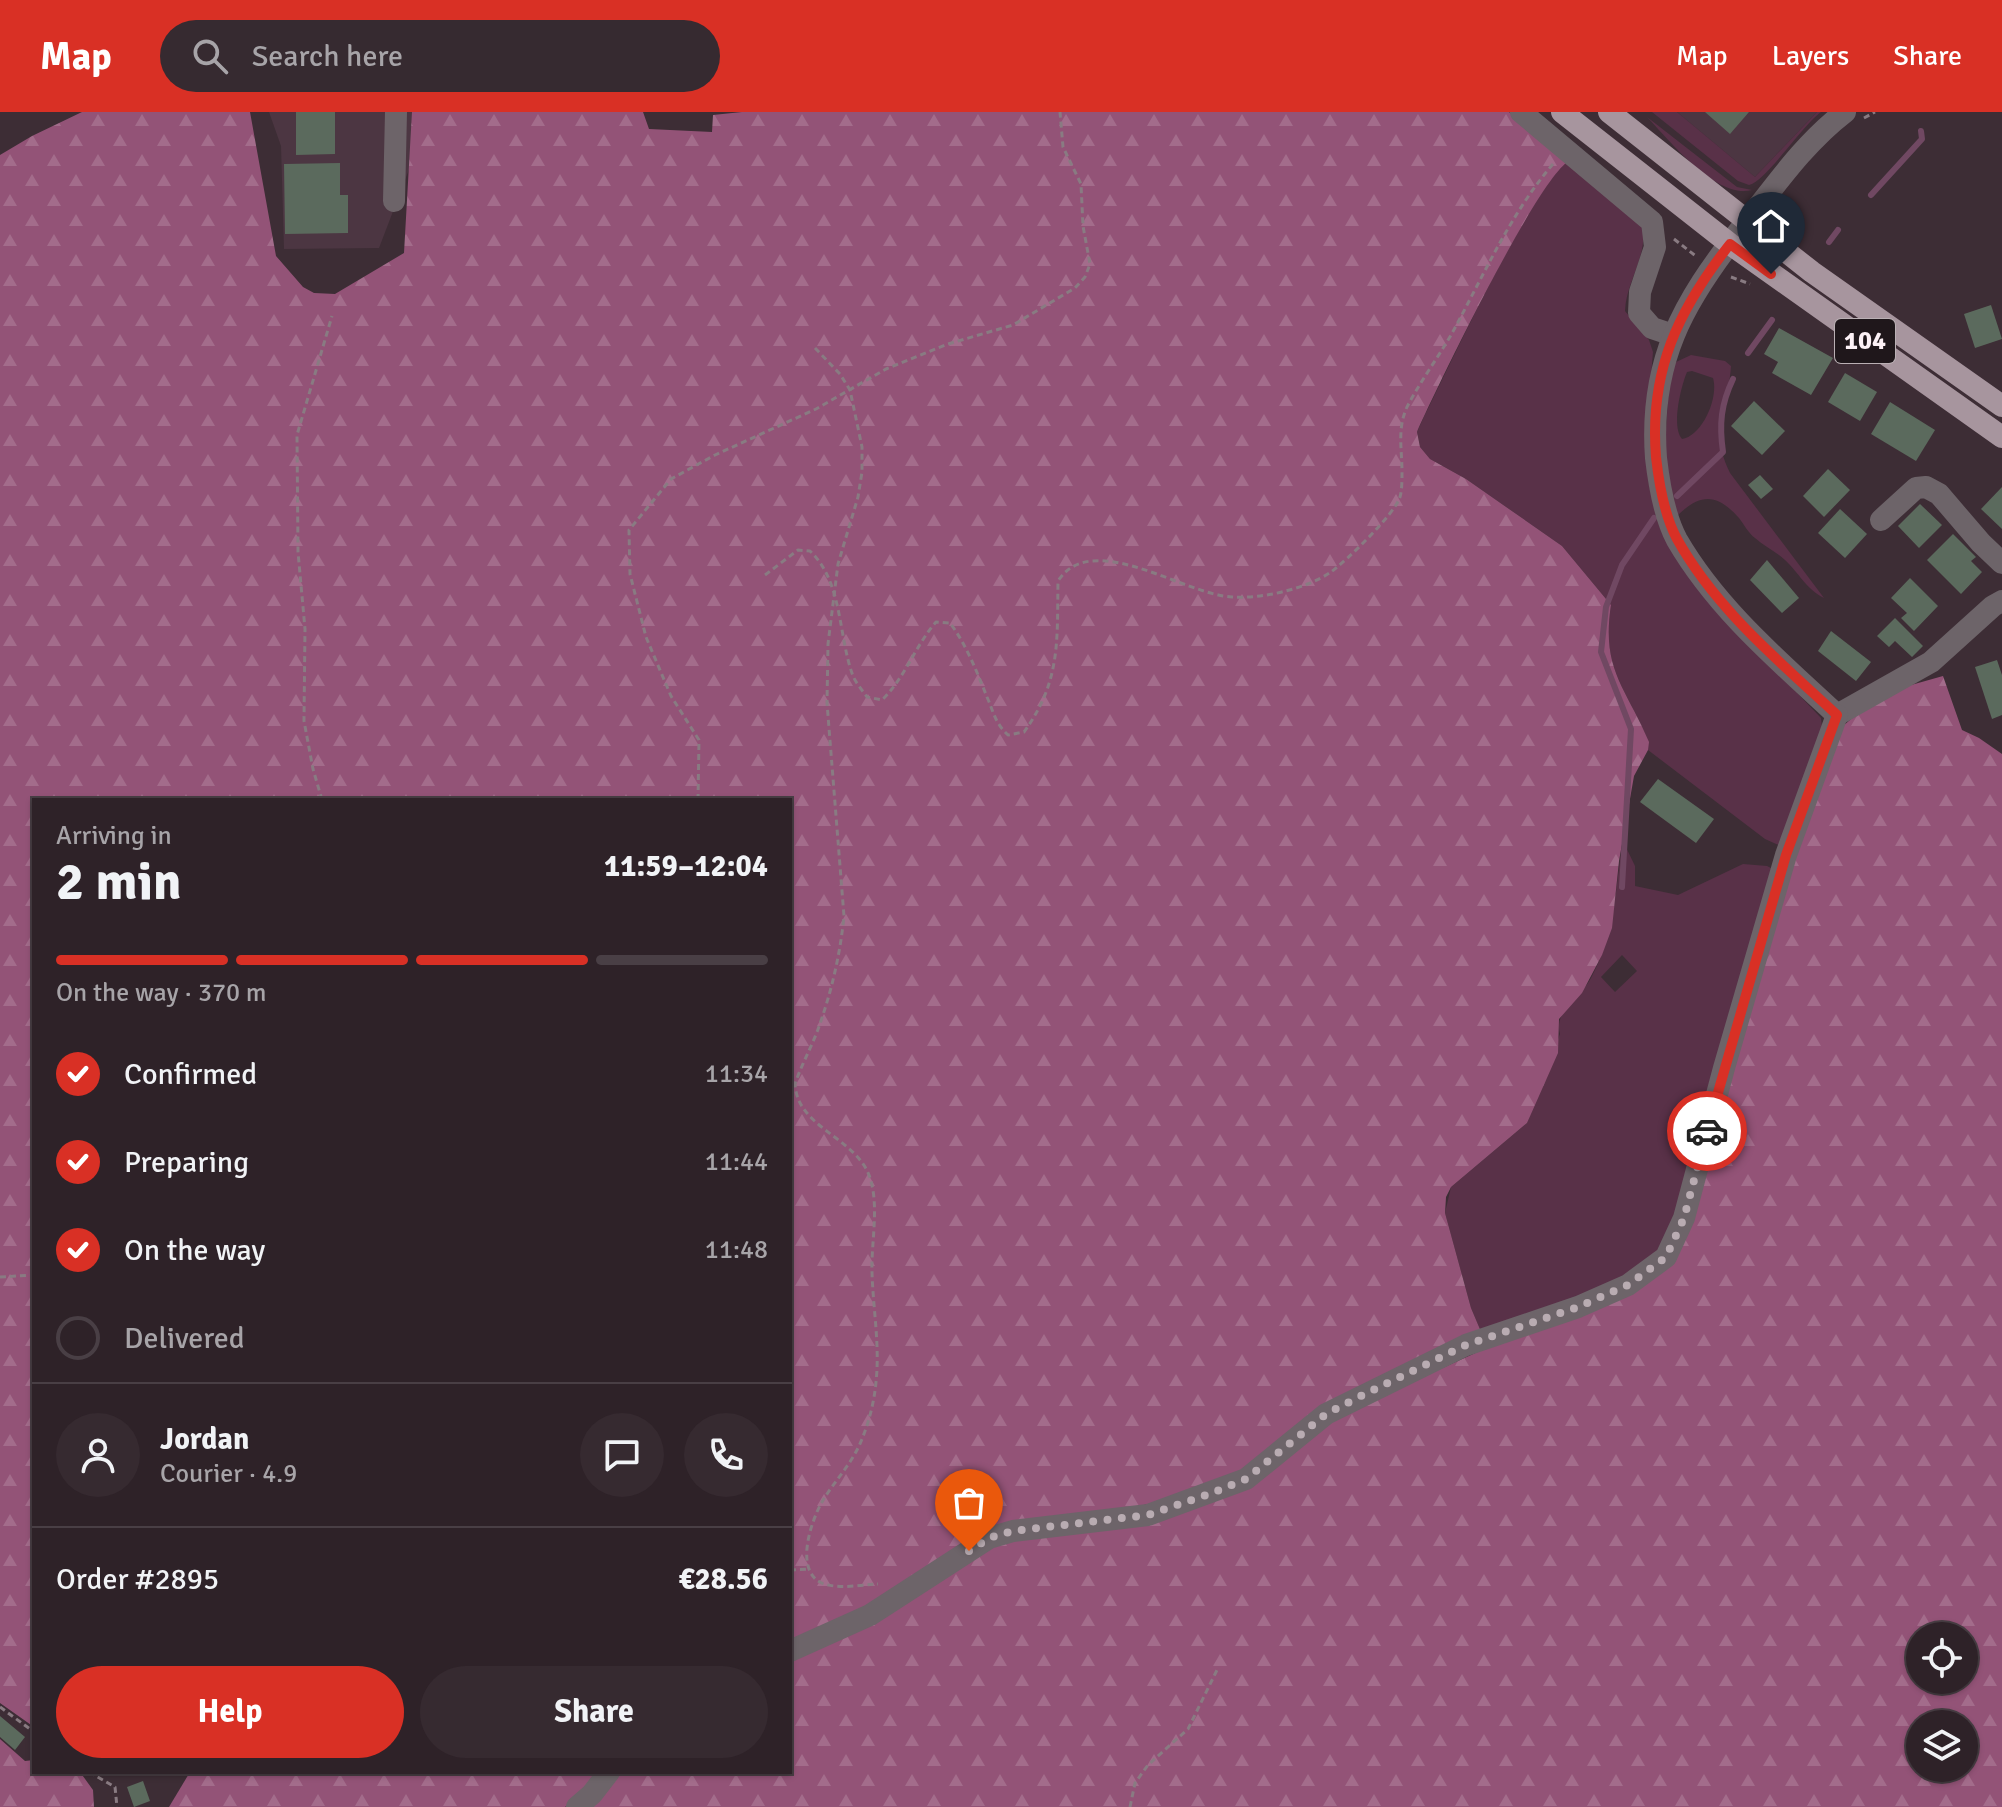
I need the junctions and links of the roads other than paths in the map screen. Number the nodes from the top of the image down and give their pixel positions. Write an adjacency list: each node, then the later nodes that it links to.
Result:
1 (396, 112): 6 (street)
2 (1521, 112): 9 (street)
3 (1562, 112): 8 (main road, 104)
4 (1609, 112): 7 (main road, 104)
5 (1845, 112): 7 (street)
6 (394, 201)
7 (1748, 221): 8 (street); 10 (main road, 104)
8 (1730, 244): 9 (street); 11 (main road, 104)
9 (1673, 335): 15 (street)
10 (2002, 406)
11 (2002, 437)
12 (1881, 520): 13 (street)
13 (2002, 563)
14 (2002, 601): 15 (street)
15 (1837, 715): 16 (street)
16 (792, 1650)
17 (607, 1774): 18 (street)
18 (577, 1807)

